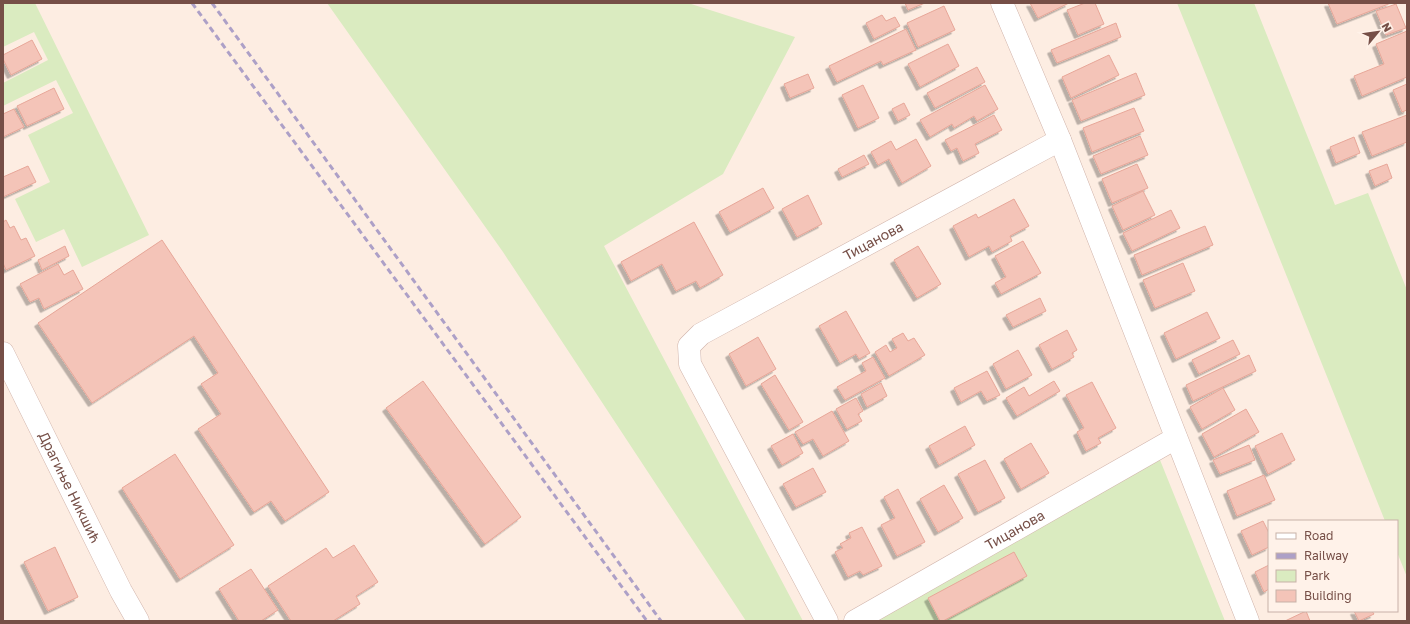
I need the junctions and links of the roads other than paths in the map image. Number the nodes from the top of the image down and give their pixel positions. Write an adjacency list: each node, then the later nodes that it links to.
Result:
1 (1002, 3): 2 (street)
2 (1060, 140): 4 (street); 6 (street, Тицанова)
3 (3, 353): 5 (street, Драгиње Никшић)
4 (1176, 438): 7 (street, Тицанова); 8 (street)
5 (138, 621)
6 (827, 621)
7 (855, 621)
8 (1248, 621)

